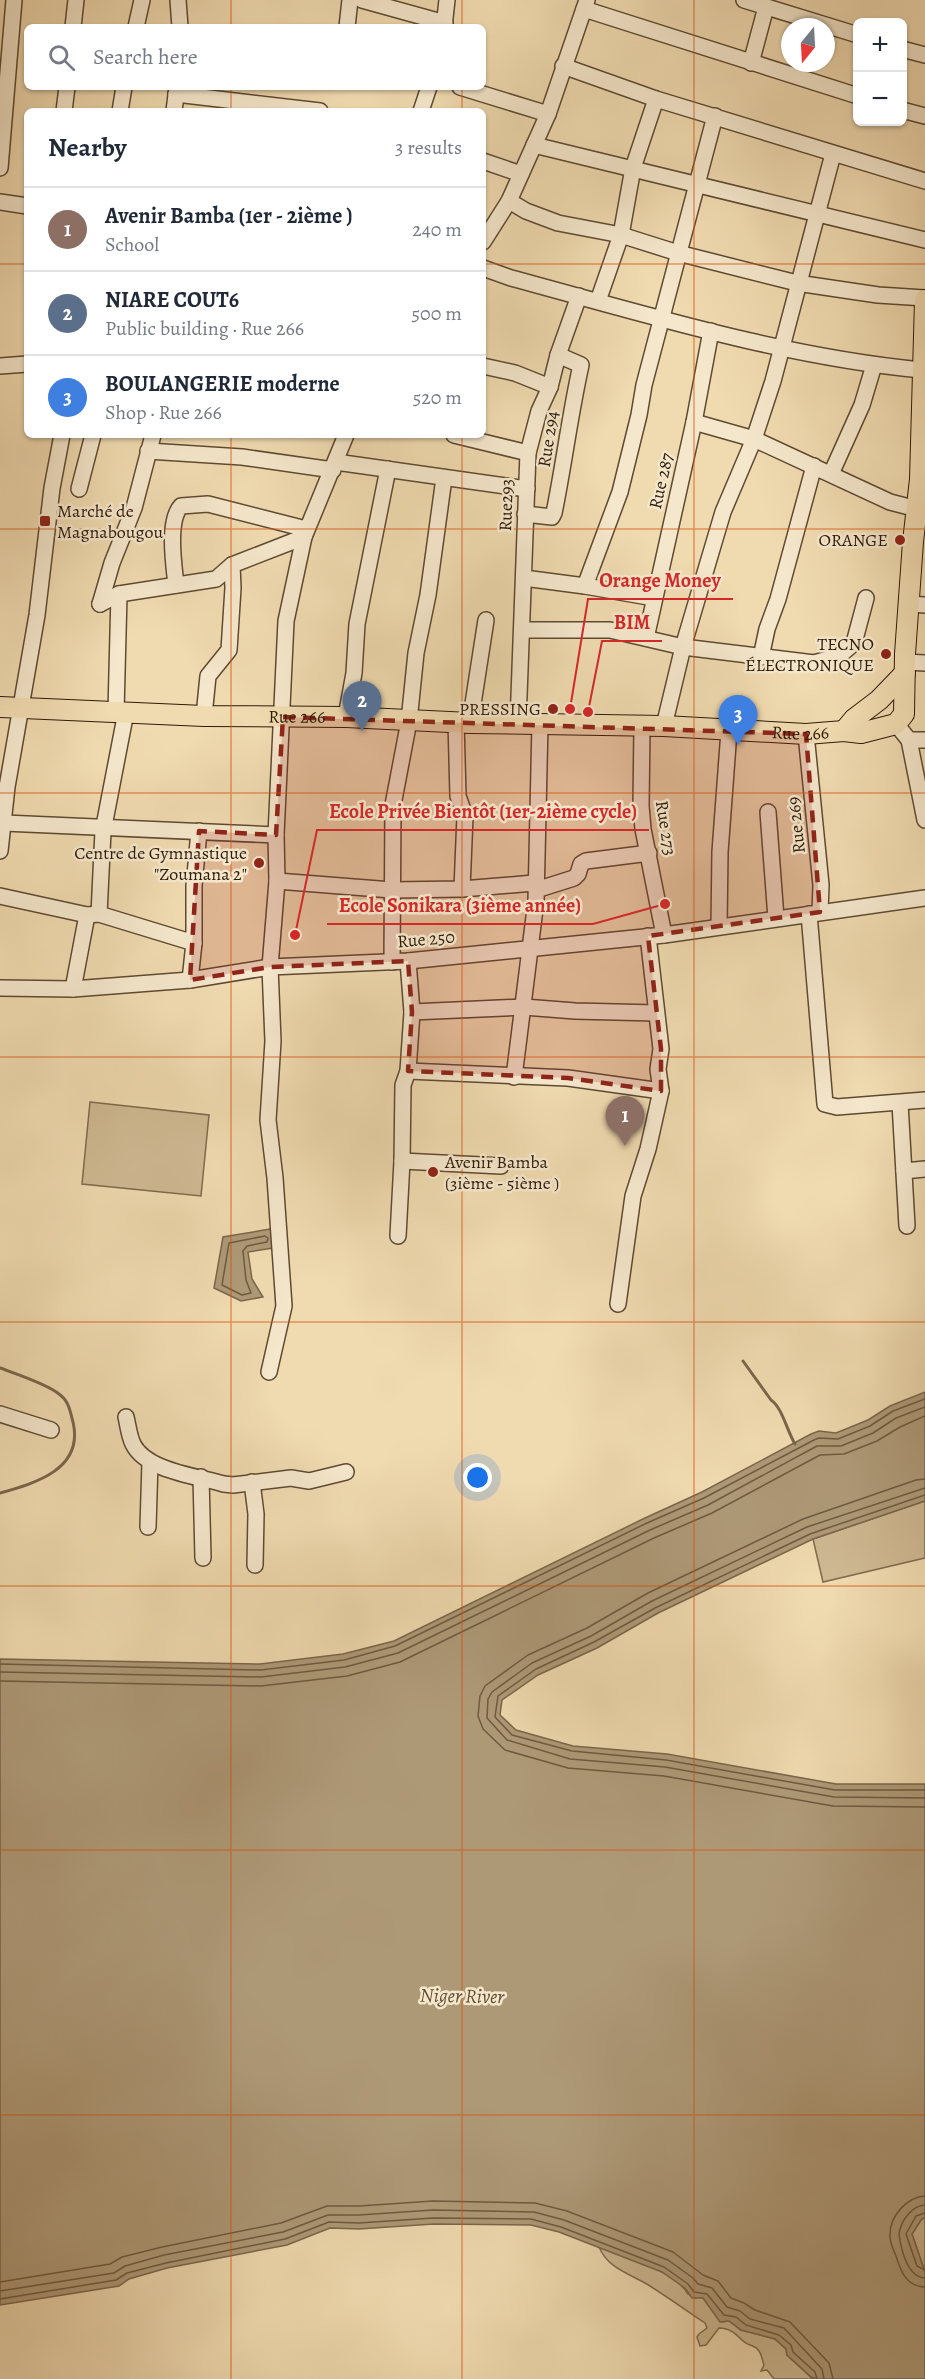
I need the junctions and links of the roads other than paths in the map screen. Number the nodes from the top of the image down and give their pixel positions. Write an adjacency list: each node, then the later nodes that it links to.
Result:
1 (14, 0): 29 (street)
2 (76, 0): 11 (street)
3 (142, 0): 12 (street)
4 (177, 0): 13 (street)
5 (350, 0): 14 (street)
6 (362, 0): 15 (street)
7 (447, 0): 16 (street)
8 (744, 0): 10 (street)
9 (585, 5): 20 (street); 21 (street)
10 (766, 7): 17 (street); 20 (street)
11 (73, 24)
12 (137, 24)
13 (180, 24)
14 (347, 24)
15 (441, 24)
16 (444, 24)
17 (853, 33)
18 (907, 50): 19 (street)
19 (925, 55)
20 (752, 63): 27 (street)
21 (563, 66): 28 (street); 36 (street)
22 (67, 90): 30 (street)
23 (124, 90): 31 (street)
24 (428, 90): 34 (street)
25 (470, 90): 36 (street)
26 (177, 91): 32 (street); 33 (street)
27 (853, 94)
28 (656, 99): 37 (street); 44 (street)
29 (2, 108): 39 (street)
30 (64, 108)
31 (120, 108)
32 (174, 108)
33 (299, 108)
34 (422, 108)
35 (907, 111): 38 (street)
36 (548, 114): 40 (street)
37 (715, 116): 41 (street); 47 (street)
38 (925, 116)
39 (2, 135): 43 (street)
40 (534, 145): 44 (street); 45 (street)
41 (833, 154): 46 (street); 51 (street)
42 (486, 162): 45 (street)
43 (0, 168)
44 (633, 168): 47 (street); 53 (street)
45 (521, 174): 48 (street)
46 (925, 181)
47 (695, 185): 51 (street); 55 (street)
48 (509, 201): 52 (street); 53 (street)
49 (0, 202): 50 (street)
50 (24, 206)
51 (815, 215): 54 (street); 57 (street)
52 (486, 234)
53 (621, 235): 55 (street); 60 (street)
54 (925, 240)
55 (678, 253): 57 (street); 61 (street)
56 (486, 269): 58 (street)
57 (797, 283): 59 (street); 64 (street)
58 (579, 296): 60 (street); 65 (street, Rue293)
59 (925, 299): 63 (main road)
60 (598, 301): 61 (street)
61 (662, 319): 62 (street); 97 (street)
62 (711, 331): 64 (street); 73 (street, Rue 287)
63 (924, 340): 70 (main road)
64 (783, 346): 67 (street); 79 (street)
65 (558, 355): 71 (street, Rue293); 91 (street, Rue 294)
66 (24, 364): 68 (street)
67 (874, 365): 70 (street); 85 (street)
68 (0, 366)
69 (486, 367): 71 (street)
70 (922, 370): 72 (main road)
71 (550, 387): 81 (street, Rue293)
72 (923, 421): 87 (main road)
73 (694, 422): 79 (street); 99 (street, Rue 287)
74 (61, 438): 110 (street)
75 (92, 438): 88 (street)
76 (152, 438): 80 (street)
77 (344, 438): 82 (street)
78 (466, 438): 81 (street)
79 (753, 439): 83 (street); 105 (street)
80 (148, 451): 82 (street); 98 (street)
81 (528, 453): 89 (street, Rue293)
82 (334, 466): 84 (street); 92 (street)
83 (814, 466): 85 (street); 106 (street)
84 (388, 469): 86 (street); 114 (street)
85 (831, 474): 90 (street)
86 (444, 478): 89 (street); 115 (street)
87 (922, 479): 90 (main road)
88 (79, 489)
89 (527, 489): 91 (street, Rue293)
90 (916, 509): 93 (main road)
91 (525, 514): 95 (street, Rue293)
92 (305, 533): 94 (street); 96 (street); 113 (street)
93 (919, 542): 101 (main road)
94 (232, 565): 96 (street); 112 (street)
95 (524, 579): 97 (street); 103 (street, Rue293)
96 (176, 585): 98 (street)
97 (585, 586): 99 (street)
98 (119, 594): 111 (street)
99 (654, 598): 104 (street, Rue 287)
100 (866, 598): 106 (street)
101 (917, 605): 108 (main road)
102 (486, 620): 116 (street)
103 (522, 630): 104 (street); 117 (street, Rue293)
104 (646, 638): 105 (street)
105 (683, 646): 106 (street); 120 (street)
106 (761, 657)
107 (925, 663): 108 (street)
108 (905, 668): 119 (main road); 123 (main road)
109 (0, 706): 110 (main road, Rue 266)
110 (20, 707): 111 (main road, Rue 266); 127 (street)
111 (121, 712): 112 (main road, Rue 266); 131 (street)
112 (204, 716): 113 (main road, Rue 266)
113 (283, 717): 114 (main road, Rue 266); 133 (street)
114 (346, 717): 115 (main road, Rue 266)
115 (409, 721): 116 (main road, Rue 266); 139 (street)
116 (463, 722): 117 (main road, Rue 266); 138 (street)
117 (518, 723): 118 (main road, Rue 266)
118 (540, 723): 121 (main road, Rue 266); 137 (street)
119 (896, 724): 123 (main road, Rue 266); 125 (street)
120 (664, 726): 121 (main road, Rue 266); 122 (main road, Rue 266)
121 (642, 727): 135 (street, Rue 273)
122 (729, 731): 124 (main road, Rue 266); 145 (street)
123 (837, 733): 124 (main road, Rue 266)
124 (806, 734): 142 (street, Rue 269)
125 (909, 740): 126 (street); 129 (street)
126 (925, 740)
127 (3, 787): 130 (street)
128 (768, 812): 144 (street)
129 (925, 820)
130 (4, 823): 131 (street); 134 (street)
131 (104, 827): 132 (street); 143 (street)
132 (199, 831): 133 (street); 147 (street)
133 (276, 835): 136 (street)
134 (0, 851)
135 (649, 853): 137 (street); 146 (street, Rue 273)
136 (277, 881): 139 (street); 151 (street)
137 (535, 887): 138 (street); 148 (street)
138 (462, 889): 139 (street)
139 (392, 890): 150 (street)
140 (0, 896): 143 (street)
141 (925, 898): 142 (street, Rue 250)
142 (814, 913): 144 (street, Rue 250); 162 (street, Rue 269)
143 (93, 915): 147 (street); 154 (street)
144 (776, 918): 145 (street, Rue 250)
145 (719, 926): 146 (street, Rue 250)
146 (656, 936): 148 (street, Rue 250); 157 (street, Rue 273)
147 (194, 943): 152 (street)
148 (531, 948): 149 (street, Rue 250); 155 (street)
149 (408, 961): 150 (street, Rue 250); 156 (street)
150 (392, 962): 151 (street, Rue 250)
151 (270, 967): 152 (street, Rue 250); 170 (street)
152 (190, 980): 154 (street, Rue 250)
153 (0, 988): 154 (street, Rue 250)
154 (73, 989)
155 (524, 1007): 156 (street); 157 (street); 159 (street)
156 (412, 1012): 158 (street)
157 (656, 1013): 160 (street, Rue 273)
158 (408, 1071): 159 (street); 163 (street)
159 (514, 1077): 160 (street)
160 (661, 1091): 169 (street, Rue 273)
161 (925, 1100): 162 (street)
162 (900, 1103): 166 (street)
163 (402, 1161): 164 (street); 168 (street)
164 (501, 1166)
165 (925, 1169): 166 (street)
166 (904, 1171): 167 (street)
167 (907, 1226)
168 (398, 1236)
169 (618, 1304)
170 (269, 1372)
171 (0, 1414): 173 (street)
172 (126, 1417): 174 (street)
173 (51, 1430)
174 (150, 1462): 176 (street); 178 (street)
175 (346, 1472): 177 (street)
176 (201, 1477): 177 (street); 179 (street)
177 (252, 1482): 180 (street)
178 (148, 1527)
179 (203, 1558)
180 (255, 1565)

